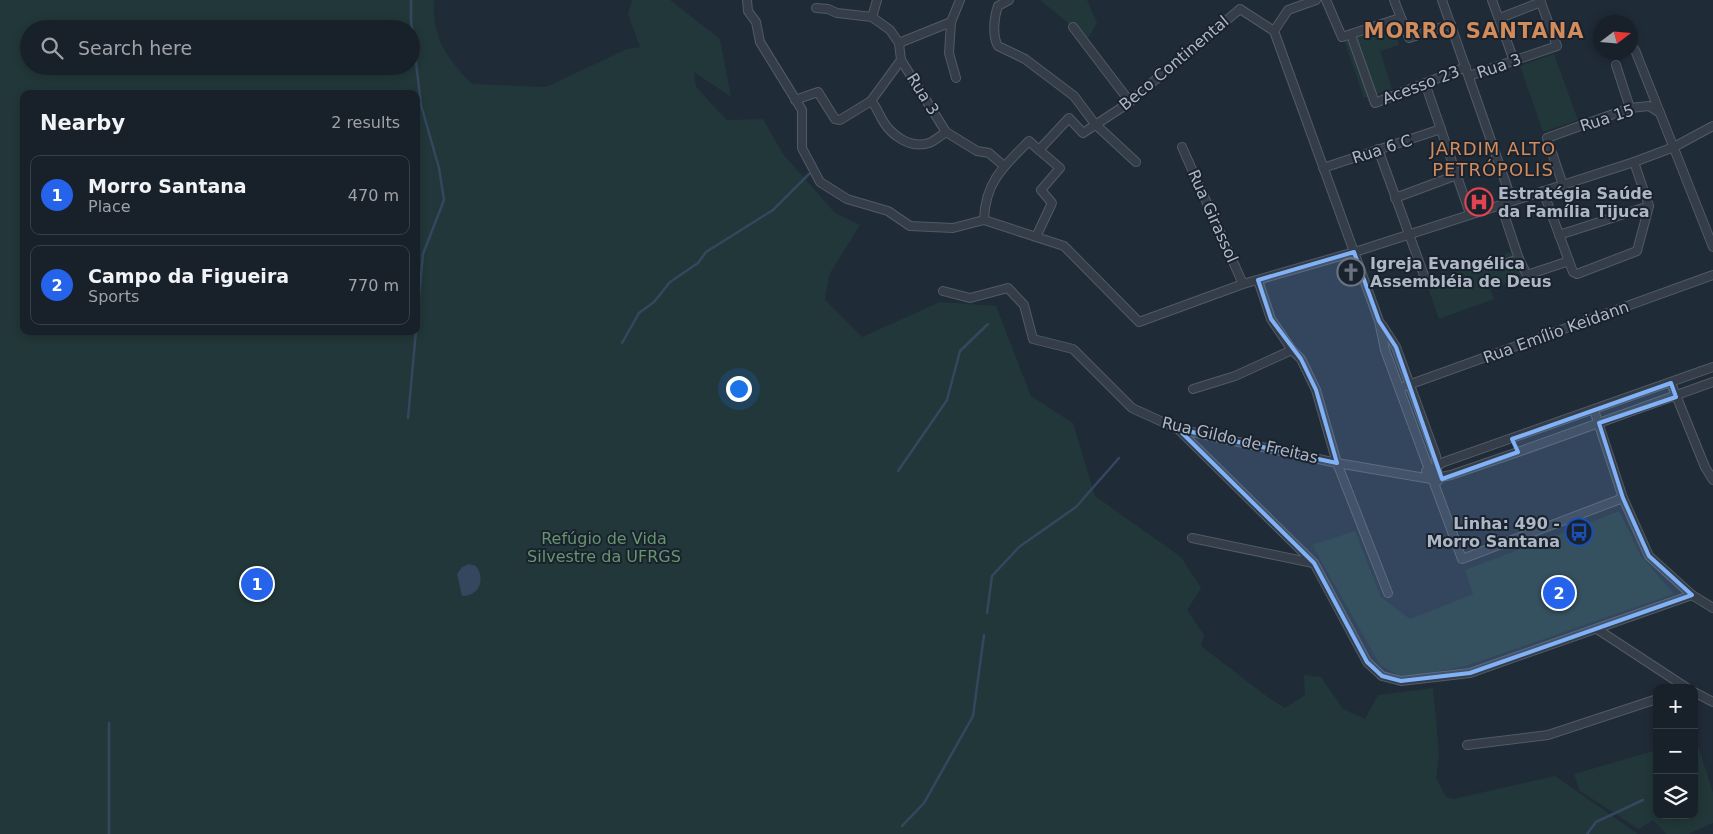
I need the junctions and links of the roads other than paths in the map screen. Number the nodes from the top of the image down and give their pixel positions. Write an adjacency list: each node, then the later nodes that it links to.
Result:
1 (747, 0): 31 (street)
2 (877, 0): 14 (street)
3 (960, 0): 17 (street)
4 (1009, 0): 36 (street)
5 (1235, 0): 13 (street)
6 (1316, 0): 20 (street)
7 (1326, 0): 21 (street)
8 (1394, 0): 15 (street)
9 (1442, 0): 18 (street)
10 (1492, 0): 16 (street)
11 (1541, 1): 16 (street); 25 (street, Rua 3)
12 (816, 8): 14 (street)
13 (1240, 9): 20 (street); 33 (street, Beco Continental)
14 (872, 17): 22 (street)
15 (1400, 18): 18 (street); 21 (street)
16 (1500, 18): 25 (street)
17 (951, 22): 22 (street); 29 (street)
18 (1450, 24): 27 (street)
19 (1072, 27): 33 (street)
20 (1274, 31): 47 (street)
21 (1351, 35): 30 (street, Acesso 23)
22 (898, 43): 24 (street, Rua 3)
23 (1638, 58): 35 (street)
24 (901, 60): 32 (street); 39 (street, Rua 3)
25 (1514, 61): 28 (street, Rua 3)
26 (1616, 65): 34 (street)
27 (1466, 67): 28 (street); 30 (street, Acesso 23)
28 (1469, 76): 52 (street)
29 (956, 78)
30 (1425, 83): 38 (street)
31 (796, 100): 32 (street); 56 (street)
32 (870, 101): 39 (street)
33 (1130, 102): 36 (street, Beco Continental)
34 (1630, 108): 35 (street, Rua 15); 49 (street, Rua 15)
35 (1660, 113): 41 (street, Rua 15)
36 (1095, 124): 43 (street, Beco Continental); 44 (street)
37 (1713, 126): 41 (street)
38 (1441, 129): 42 (street, Rua 6 C); 48 (street)
39 (946, 132): 46 (street, Rua 3)
40 (1182, 147): 68 (street, Rua Girassol)
41 (1674, 147): 45 (street); 60 (street, Rua 15)
42 (1378, 149): 47 (street, Rua 6 C); 51 (street)
43 (1039, 150): 46 (street); 59 (street)
44 (1136, 162)
45 (1634, 162): 49 (street); 54 (street)
46 (1004, 166): 56 (street)
47 (1323, 168): 61 (street)
48 (1457, 175): 51 (street); 55 (street)
49 (1563, 185): 50 (street)
50 (1543, 191): 52 (street); 58 (street)
51 (1395, 198): 57 (street)
52 (1512, 201): 53 (street)
53 (1501, 205): 55 (street); 62 (street)
54 (1649, 206): 58 (street); 63 (street)
55 (1470, 214): 57 (street)
56 (984, 220): 59 (street)
57 (1408, 235): 61 (street); 66 (street)
58 (1559, 235): 63 (street)
59 (1036, 237): 68 (street)
60 (1713, 247)
61 (1354, 252): 67 (street); 70 (street)
62 (1519, 259): 63 (street); 64 (street)
63 (1569, 261)
64 (1502, 265)
65 (1713, 275): 75 (street, Rua Emílio Keidann)
66 (1425, 278)
67 (1258, 280): 68 (street); 71 (street)
68 (1243, 284)
69 (943, 291): 81 (street, Rua Gildo de Freitas)
70 (1380, 321): 75 (street); 76 (street)
71 (1292, 350): 77 (street); 84 (street)
72 (1713, 367): 74 (street)
73 (1713, 382): 78 (street)
74 (1671, 383): 78 (street); 79 (street)
75 (1410, 385): 76 (street, Rua Emílio Keidann); 85 (street)
76 (1400, 388): 86 (street)
77 (1193, 389)
78 (1676, 396): 80 (street); 89 (street)
79 (1594, 410): 80 (street); 82 (street)
80 (1599, 422): 83 (street); 90 (street)
81 (1178, 429): 84 (street, Rua Gildo de Freitas); 92 (street)
82 (1512, 438): 83 (street); 85 (street)
83 (1518, 452): 88 (street)
84 (1337, 463): 87 (street, Rua Gildo de Freitas); 93 (street)
85 (1438, 465): 86 (street); 88 (street)
86 (1429, 470): 87 (street); 88 (street)
87 (1421, 475): 88 (street, Rua Gildo de Freitas)
88 (1436, 478): 90 (street)
89 (1713, 480)
90 (1623, 498): 94 (street)
91 (1192, 538): 92 (street)
92 (1314, 563): 96 (street)
93 (1388, 593)
94 (1692, 595): 95 (street); 96 (street)
95 (1713, 608)
96 (1597, 629): 97 (street)
97 (1671, 679): 98 (street); 99 (street)
98 (1669, 684)
99 (1680, 684)
100 (1698, 694): 102 (street)
101 (1653, 700): 103 (street)
102 (1713, 702)
103 (1467, 745)

